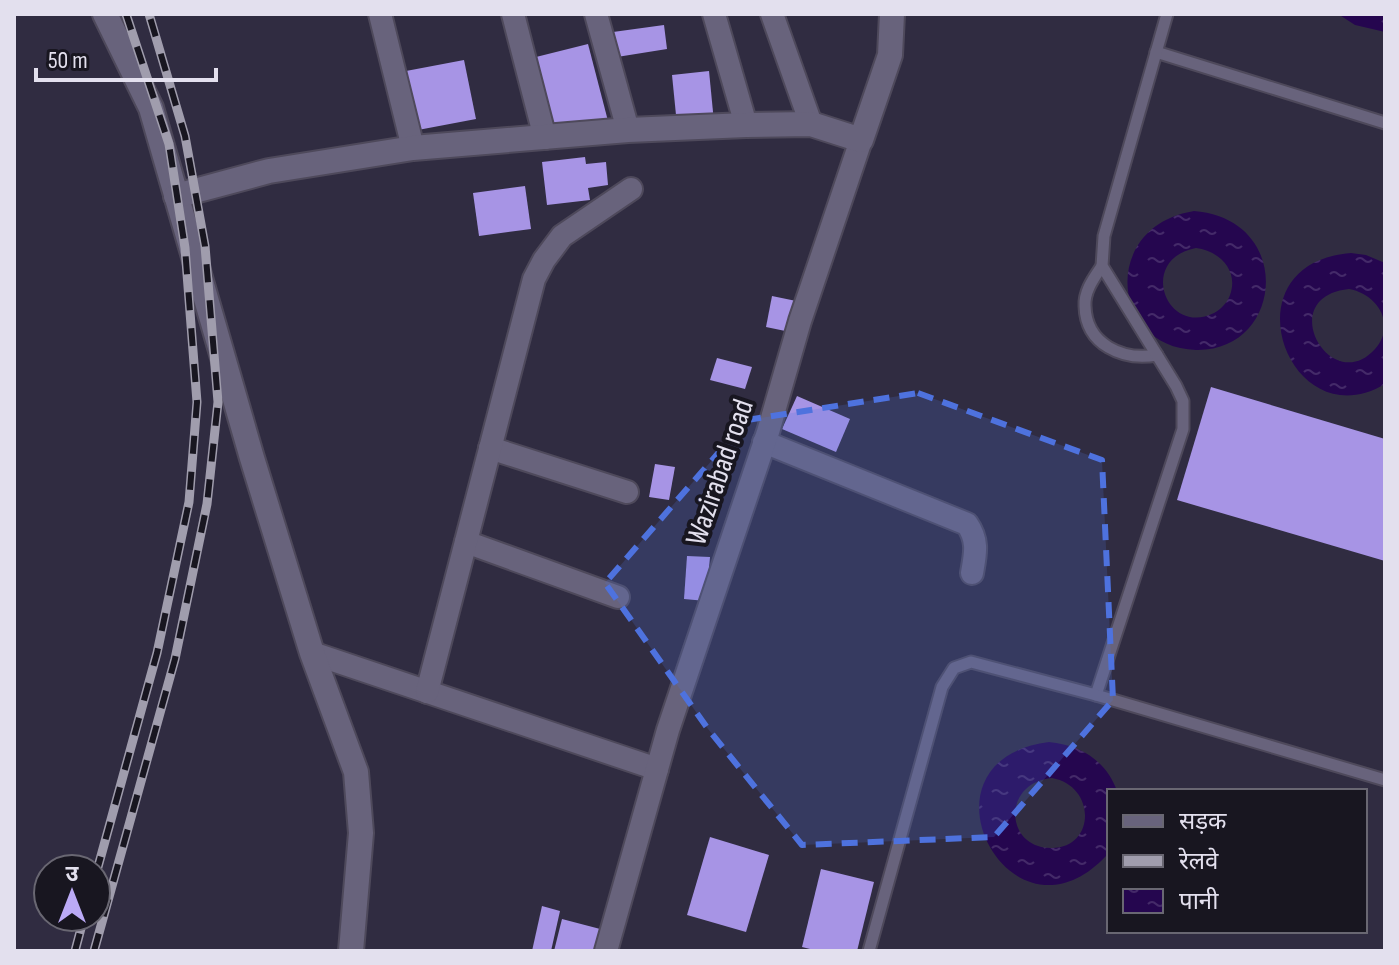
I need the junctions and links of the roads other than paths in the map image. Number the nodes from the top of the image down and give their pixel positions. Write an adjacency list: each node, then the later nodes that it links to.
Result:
1 (105, 14): 18 (street)
2 (380, 14): 16 (street)
3 (513, 14): 14 (street)
4 (596, 14): 13 (street)
5 (714, 14): 12 (street)
6 (772, 14): 11 (street)
7 (892, 14): 15 (street, Wazirabad road)
8 (1167, 14): 9 (lane)
9 (1156, 52): 10 (lane); 19 (lane)
10 (1385, 123)
11 (811, 124): 12 (street); 15 (street)
12 (746, 125): 13 (street)
13 (628, 130): 14 (street)
14 (545, 138): 16 (street)
15 (861, 140): 21 (street, Wazirabad road)
16 (406, 149): 18 (street)
17 (631, 189): 22 (street)
18 (185, 193): 27 (street)
19 (1102, 266): 20 (lane); 20 (lane)
20 (1157, 355): 29 (lane)
21 (764, 442): 25 (street); 30 (street, Wazirabad road)
22 (490, 448): 23 (street); 24 (street)
23 (627, 492)
24 (466, 542): 26 (street); 28 (street)
25 (972, 573)
26 (618, 597)
27 (312, 653): 28 (street); 32 (street)
28 (427, 692): 30 (street)
29 (1096, 695): 31 (lane); 34 (lane)
30 (657, 769): 33 (street, Wazirabad road)
31 (1385, 780)
32 (351, 951)
33 (606, 951)
34 (869, 951)

